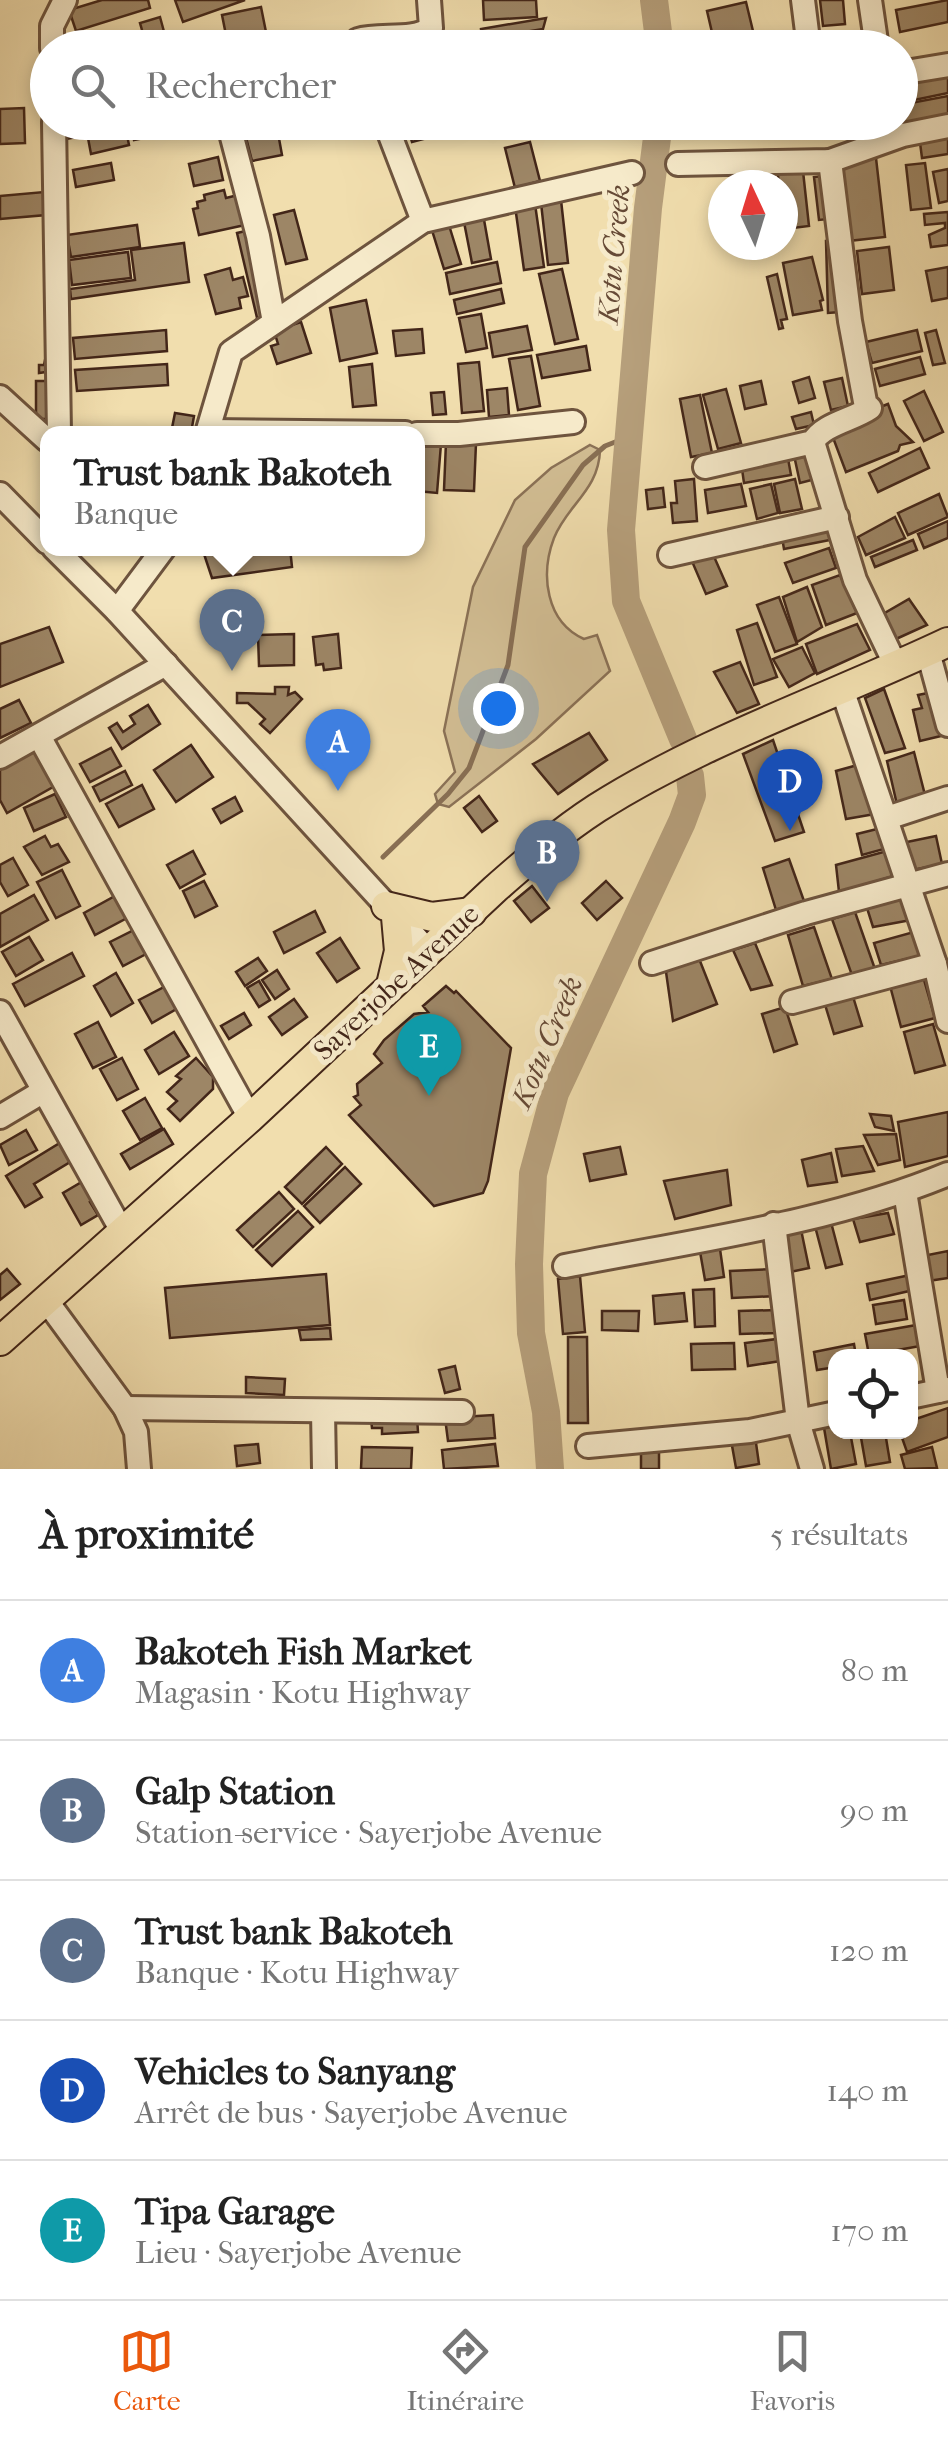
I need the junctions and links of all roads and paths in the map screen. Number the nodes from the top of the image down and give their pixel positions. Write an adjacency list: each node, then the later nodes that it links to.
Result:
1 (65, 0): 5 (street)
2 (429, 0): 6 (street)
3 (803, 0): 7 (street)
4 (870, 0): 8 (street)
5 (52, 30)
6 (428, 30)
7 (807, 30)
8 (874, 30)
9 (948, 64): 10 (street)
10 (918, 70)
11 (948, 126): 12 (street)
12 (918, 133)
13 (54, 140): 24 (street)
14 (233, 140): 21 (street)
15 (392, 140): 20 (street)
16 (891, 140): 17 (street)
17 (830, 161): 18 (street); 28 (street)
18 (678, 164)
19 (632, 173): 20 (street)
20 (422, 221): 21 (street)
21 (274, 322): 25 (street)
22 (0, 397): 26 (street)
23 (573, 422): 27 (street)
24 (59, 426)
25 (210, 426)
26 (40, 434)
27 (425, 434)
28 (813, 442): 29 (street); 31 (street)
29 (704, 467)
30 (0, 494): 32 (street)
31 (836, 517): 33 (street); 39 (street)
32 (40, 535)
33 (670, 555)
34 (62, 556): 36 (street)
35 (158, 556): 36 (street)
36 (118, 611): 38 (street)
37 (938, 647): 39 (main road, Sayerjobe Avenue); 41 (street)
38 (166, 664): 42 (street); 48 (street)
39 (896, 666): 40 (main road, Sayerjobe Avenue)
40 (842, 690): 45 (street); 49 (main road, Sayerjobe Avenue)
41 (948, 725)
42 (39, 736): 43 (street); 59 (street)
43 (0, 757)
44 (948, 798): 45 (street)
45 (886, 818): 47 (street)
46 (948, 874): 47 (street)
47 (909, 885): 51 (street); 52 (street)
48 (391, 912): 49 (main road); 50 (street); 53 (main road)
49 (472, 912): 50 (main road, Sayerjobe Avenue)
50 (428, 951): 53 (main road, Sayerjobe Avenue)
51 (652, 964)
52 (935, 964): 54 (street); 55 (street)
53 (390, 987): 59 (main road, Sayerjobe Avenue)
54 (792, 1002)
55 (947, 1010)
56 (0, 1012): 57 (street)
57 (42, 1092): 58 (street); 63 (street)
58 (0, 1117)
59 (250, 1118): 63 (main road, Sayerjobe Avenue)
60 (948, 1174): 61 (street)
61 (906, 1192): 62 (street); 67 (street)
62 (774, 1224): 64 (street); 73 (street)
63 (123, 1234): 65 (main road, Sayerjobe Avenue)
64 (565, 1266)
65 (46, 1300): 66 (main road, Sayerjobe Avenue); 69 (street)
66 (0, 1341)
67 (943, 1390): 68 (street)
68 (918, 1395)
69 (125, 1408): 70 (street); 75 (street)
70 (323, 1410): 71 (street); 76 (street)
71 (462, 1412)
72 (828, 1415): 73 (street)
73 (798, 1421): 74 (street); 77 (street)
74 (588, 1446)
75 (139, 1469)
76 (324, 1469)
77 (812, 1469)

